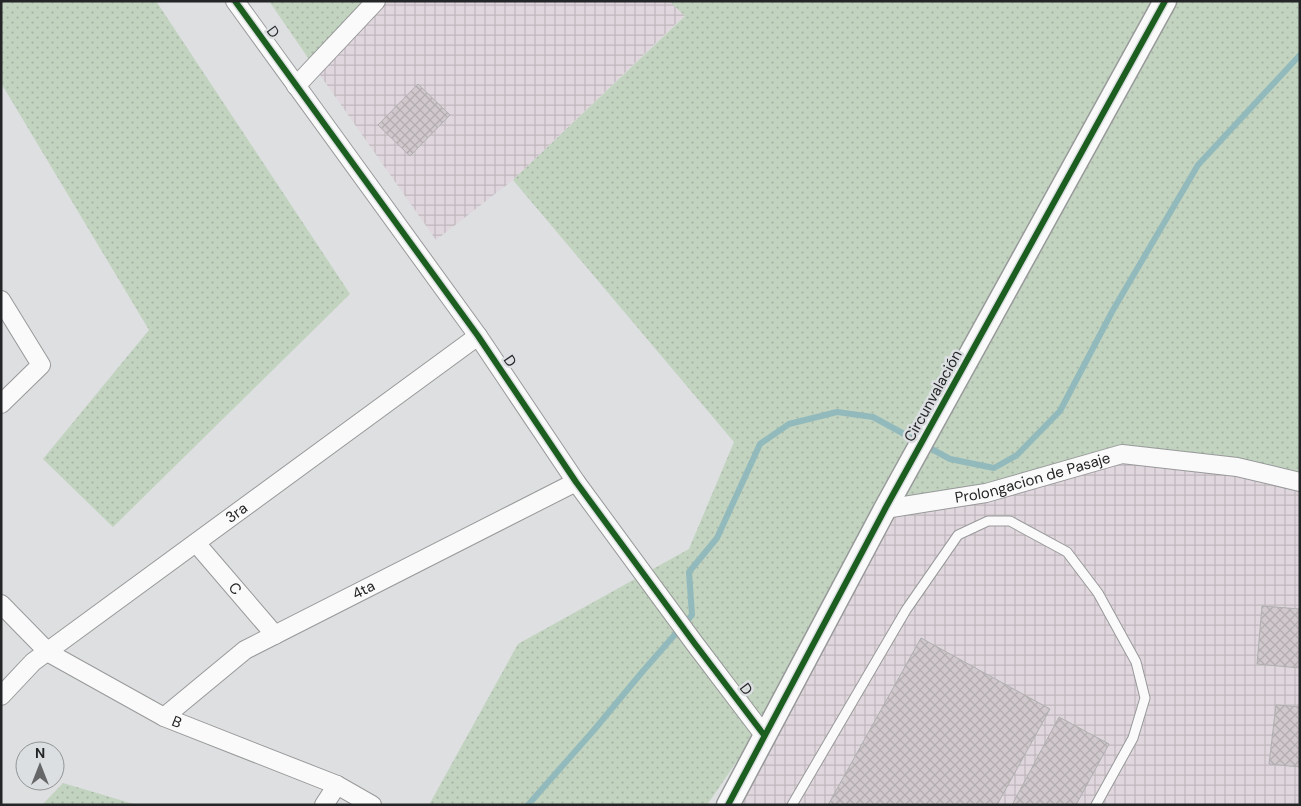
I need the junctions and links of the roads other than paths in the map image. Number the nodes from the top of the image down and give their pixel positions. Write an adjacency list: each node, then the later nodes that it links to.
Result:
1 (235, 1): 4 (street, D)
2 (376, 1): 4 (street)
3 (1165, 1): 10 (street, Circunvalación)
4 (296, 86): 6 (street, D)
5 (1, 300): 7 (street)
6 (478, 336): 8 (street, D); 11 (street, 3ra)
7 (1, 404)
8 (576, 482): 13 (street, 4ta); 17 (street, D)
9 (1300, 482): 10 (street, Prolongacion de Pasaje)
10 (885, 509): 17 (street, Circunvalación)
11 (196, 543): 13 (street, C); 14 (street, 3ra)
12 (1, 604): 14 (street, B)
13 (275, 635): 16 (street, 4ta)
14 (48, 652): 15 (street, 3ra); 16 (street, B)
15 (1, 696)
16 (164, 717): 18 (street, B)
17 (764, 735): 21 (street, Circunvalación)
18 (337, 786): 19 (street); 20 (street, B)
19 (324, 805)
20 (372, 805)
21 (728, 805)
22 (792, 805): 23 (lane)
23 (1096, 805)

